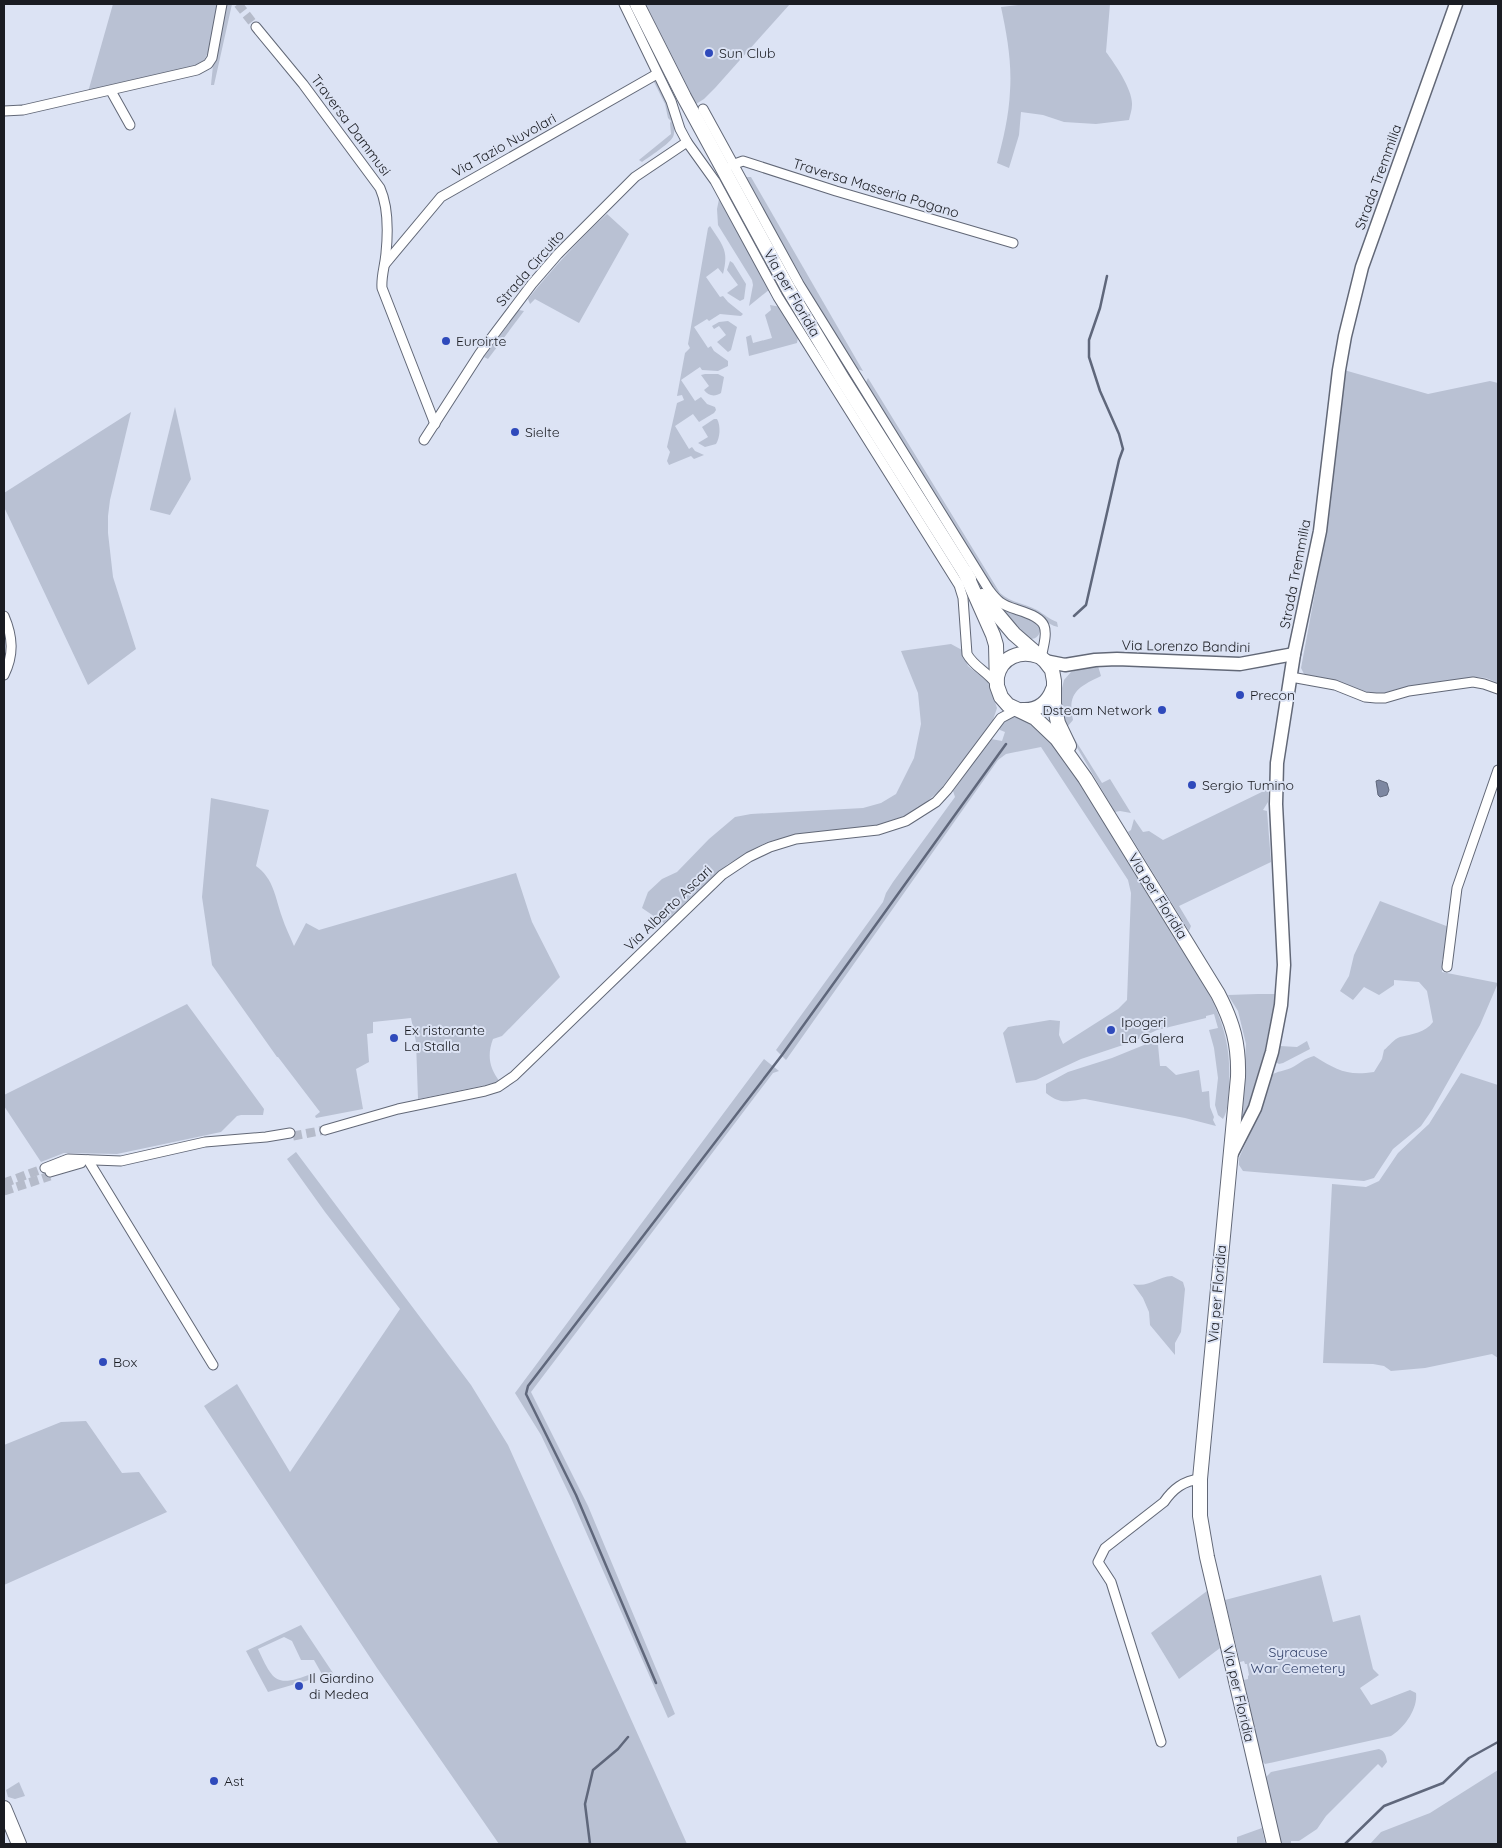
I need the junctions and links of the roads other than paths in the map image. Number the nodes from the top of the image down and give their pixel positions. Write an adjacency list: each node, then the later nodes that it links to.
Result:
1 (222, 4): 7 (street)
2 (624, 4): 6 (street)
3 (638, 4): 17 (main road, Via per Floridia)
4 (1456, 4): 19 (main road, Strada Tremmilia)
5 (256, 28): 14 (street, Traversa Dammusi)
6 (657, 74): 11 (street); 14 (street, Via Tazio Nuvolari)
7 (111, 91): 9 (street); 10 (street)
8 (702, 109): 12 (street)
9 (4, 111)
10 (130, 125)
11 (687, 142): 15 (street, Strada Circuito); 23 (street)
12 (732, 165): 13 (street, Traversa Masseria Pagano); 20 (street)
13 (1013, 243)
14 (385, 264): 15 (street, Traversa Dammusi)
15 (435, 424): 16 (street, Strada Circuito)
16 (424, 440)
17 (964, 572): 20 (main road); 21 (main road)
18 (4, 616): 24 (street)
19 (1294, 654): 22 (main road, Via Lorenzo Bandini); 25 (main road, Strada Tremmilia)
20 (1041, 658): 21 (main road); 22 (main road); 26 (main road)
21 (1001, 662): 23 (street); 27 (main road)
22 (1077, 664): 26 (main road)
23 (976, 666): 27 (street)
24 (4, 676)
25 (1291, 677): 28 (street); 36 (main road, Strada Tremmilia)
26 (1054, 685): 29 (main road); 32 (main road)
27 (999, 688): 29 (main road); 30 (street)
28 (1498, 689)
29 (1020, 710): 30 (street); 32 (main road)
30 (1000, 718): 34 (street, Via Alberto Ascari)
31 (1498, 770): 33 (street)
32 (1085, 778): 36 (main road, Via per Floridia)
33 (1447, 967)
34 (324, 1128)
35 (292, 1134): 37 (street)
36 (1230, 1158): 40 (main road, Via per Floridia)
37 (88, 1160): 38 (street); 39 (street)
38 (46, 1170)
39 (212, 1365)
40 (1200, 1478): 41 (street); 46 (main road, Via per Floridia)
41 (1161, 1742)
42 (4, 1808): 45 (main road)
43 (4, 1826): 44 (main road)
44 (11, 1844)
45 (19, 1844)
46 (1274, 1844)

